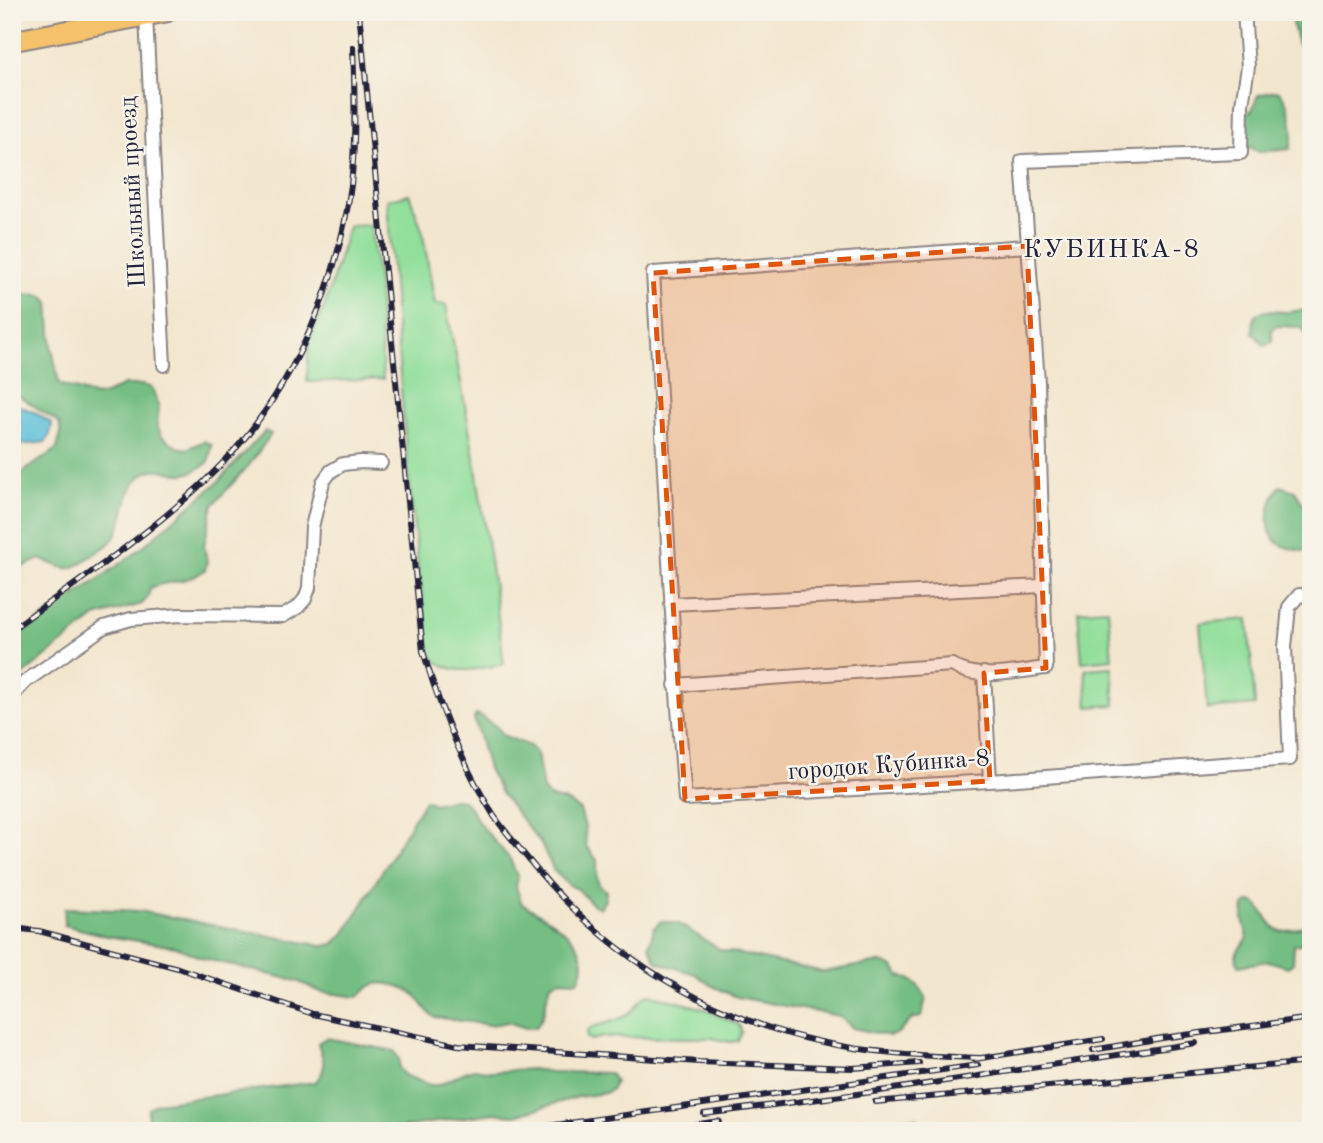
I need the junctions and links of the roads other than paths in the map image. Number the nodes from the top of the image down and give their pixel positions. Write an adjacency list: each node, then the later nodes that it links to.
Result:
1 (166, 12): 3 (main road)
2 (1244, 12): 5 (street)
3 (146, 17): 4 (main road); 6 (street, Школьный проезд)
4 (12, 41)
5 (1027, 246): 8 (street); 10 (street, городок Кубинка-8)
6 (164, 365)
7 (381, 463): 13 (street)
8 (1042, 586): 10 (street); 11 (street)
9 (1311, 596): 14 (street, городок Кубинка-8)
10 (671, 604): 12 (street, городок Кубинка-8)
11 (984, 673): 12 (street); 14 (street)
12 (675, 685): 14 (street, городок Кубинка-8)
13 (12, 696)
14 (990, 781)

